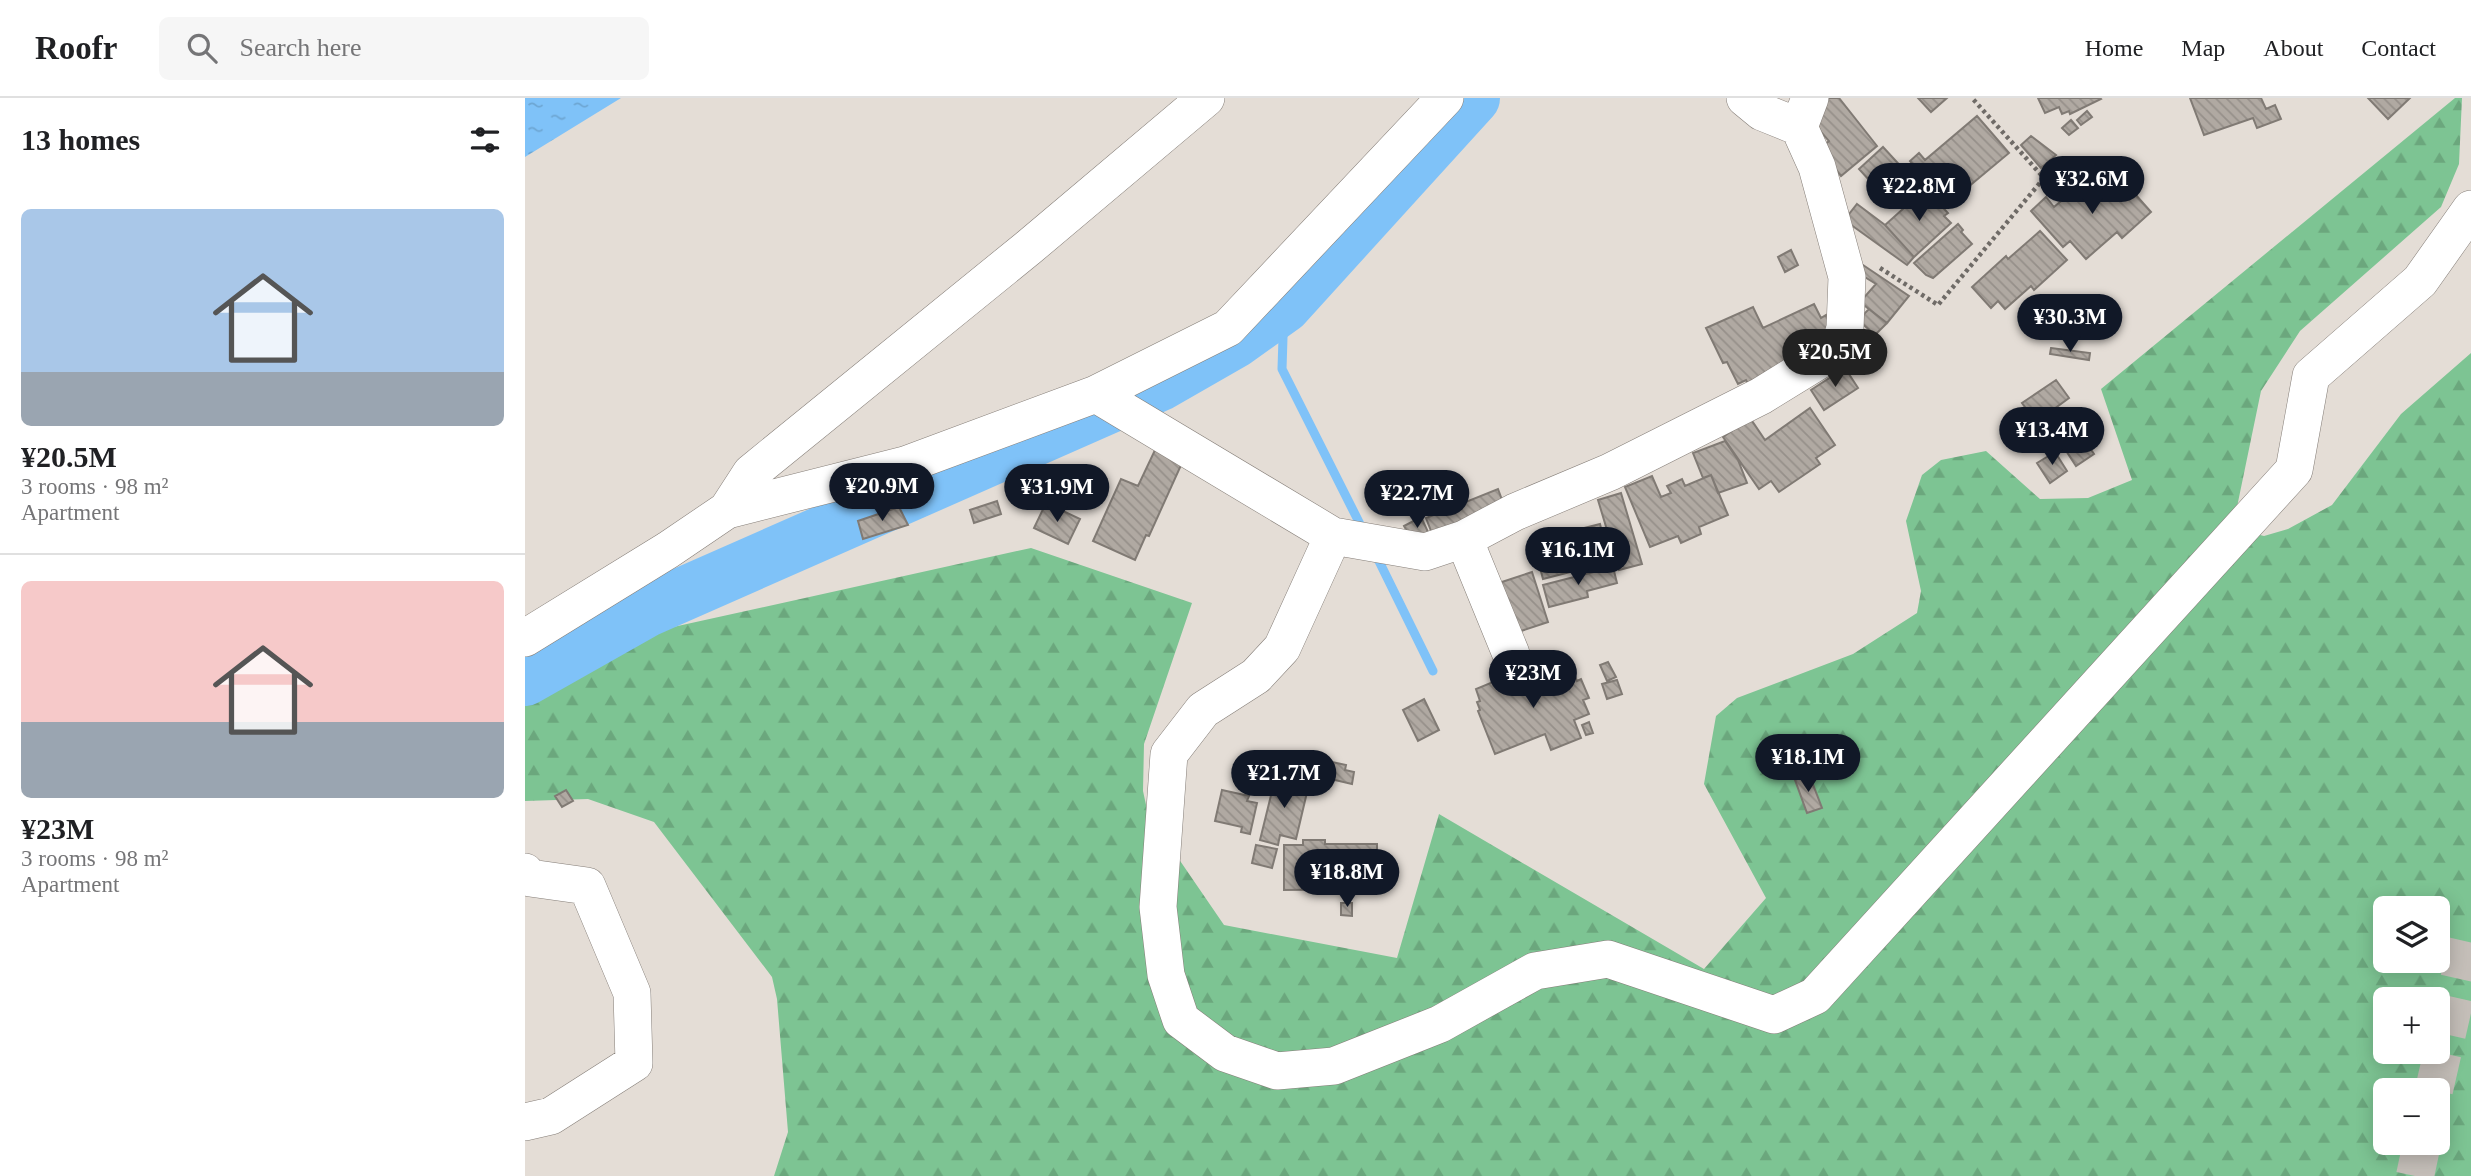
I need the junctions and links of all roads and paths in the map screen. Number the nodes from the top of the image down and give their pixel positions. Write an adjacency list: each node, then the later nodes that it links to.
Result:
1 (1206, 98): 9 (street)
2 (1445, 98): 8 (street)
3 (1745, 98): 5 (street)
4 (1972, 98): 7 (path)
5 (1804, 113): 7 (street)
6 (2471, 209): 11 (street)
7 (1839, 242): 10 (street)
8 (1096, 394): 9 (street); 11 (street)
9 (727, 510): 12 (street)
10 (1464, 539): 11 (street); 13 (street)
11 (1357, 540)
12 (525, 638)
13 (1511, 654)
14 (525, 872): 15 (street)
15 (525, 1122)

